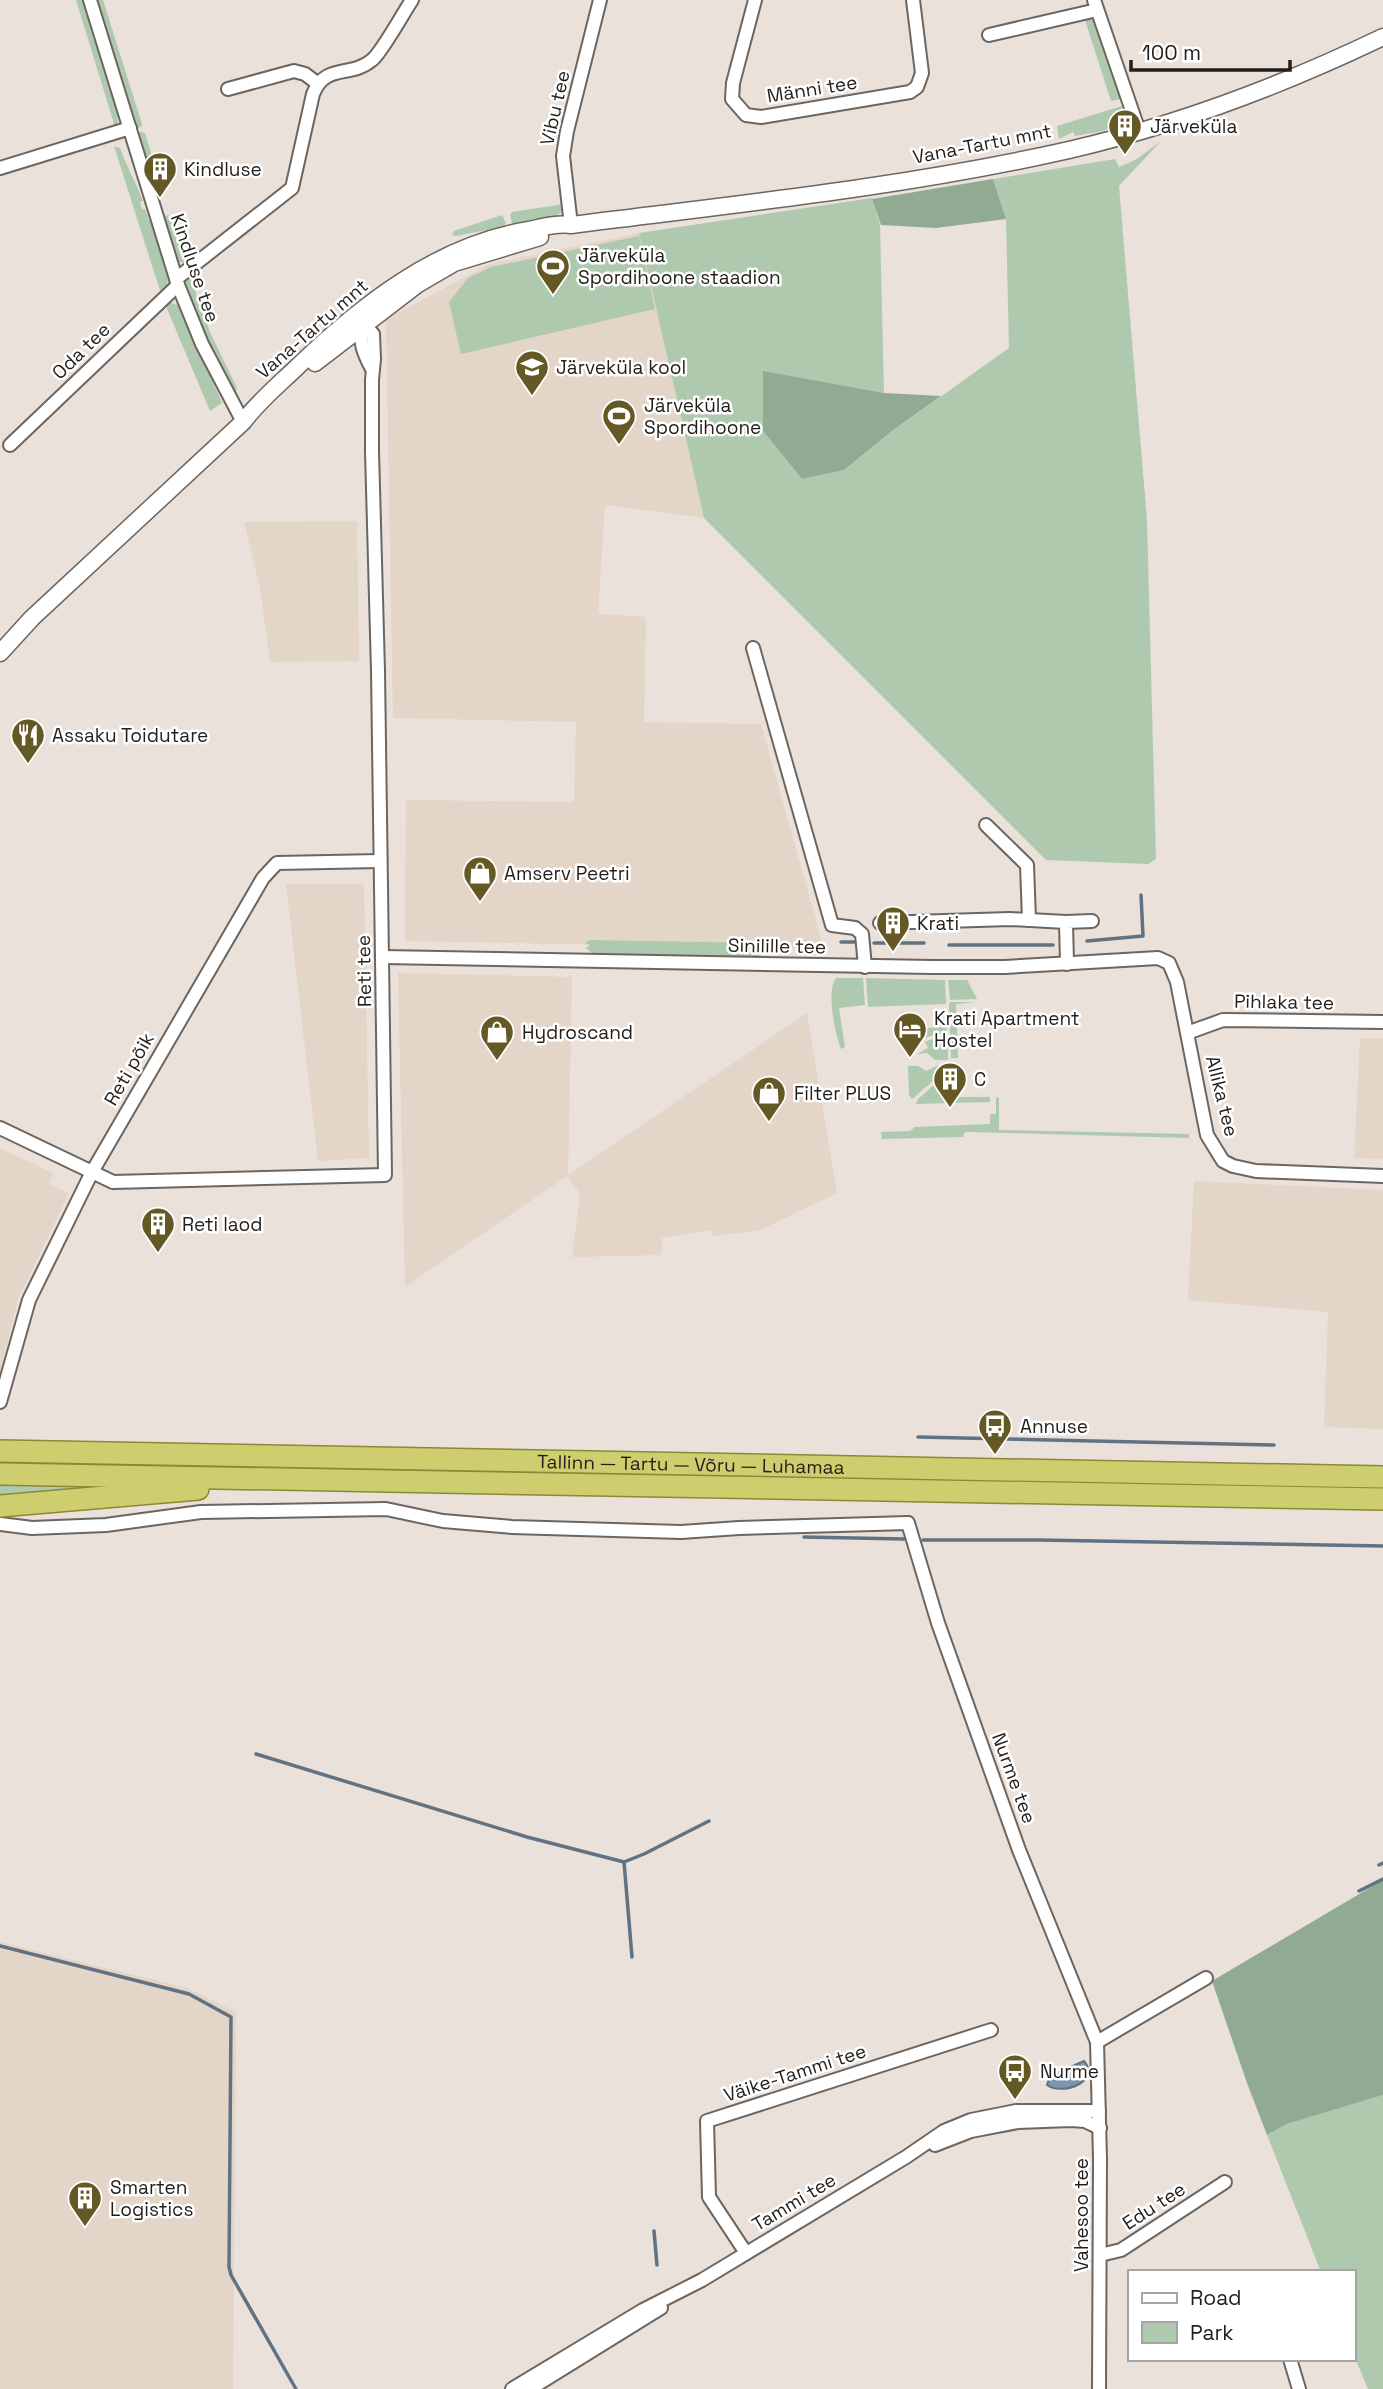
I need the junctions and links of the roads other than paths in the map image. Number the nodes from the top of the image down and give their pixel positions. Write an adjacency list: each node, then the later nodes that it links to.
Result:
1 (90, 0): 11 (street, Kindluse tee)
2 (412, 0): 9 (street)
3 (600, 0): 14 (street, Vibu tee)
4 (755, 0): 5 (street, Männi tee)
5 (913, 0)
6 (1095, 5): 7 (street); 12 (street)
7 (989, 35)
8 (1383, 37): 12 (street, Vana-Tartu mnt)
9 (317, 83): 10 (street); 15 (street, Oda tee)
10 (228, 89)
11 (130, 128): 13 (street); 15 (street, Kindluse tee)
12 (1139, 131): 14 (street, Vana-Tartu mnt)
13 (0, 168)
14 (571, 225): 16 (street, Vana-Tartu mnt)
15 (177, 282): 17 (street, Kindluse tee); 18 (street, Oda tee)
16 (360, 320): 17 (street, Vana-Tartu mnt); 24 (street, Reti tee)
17 (243, 422): 19 (street, Vana-Tartu mnt)
18 (10, 445)
19 (32, 618): 20 (street, Vana-Tartu mnt); 22 (street, Vana-Tartu mnt)
20 (0, 644)
21 (753, 648): 32 (street)
22 (0, 653)
23 (986, 825): 25 (street)
24 (380, 861): 29 (street, Reti tee); 36 (street, Reti põik)
25 (1029, 920): 27 (street); 28 (street)
26 (1092, 921): 27 (street)
27 (1066, 922): 31 (street)
28 (880, 923)
29 (383, 957): 32 (street, Sinilille tee); 36 (street, Reti tee)
30 (1168, 963): 31 (street, Sinilille tee); 34 (street, Allika tee)
31 (1067, 964): 32 (street, Sinilille tee)
32 (865, 967)
33 (1383, 1022): 34 (street, Pihlaka tee)
34 (1188, 1033): 37 (street, Allika tee)
35 (0, 1128): 36 (street, Reti tee)
36 (92, 1172): 38 (street, Reti põik)
37 (1383, 1176)
38 (0, 1402)
39 (0, 1451): 41 (highway, Tallinn — Tartu — Võru — Luhamaa)
40 (0, 1474): 42 (highway, Tallinn — Tartu — Võru — Luhamaa)
41 (1383, 1477)
42 (311, 1480): 43 (highway, Tallinn — Tartu — Võru — Luhamaa); 44 (highway)
43 (1383, 1499)
44 (0, 1506)
45 (0, 1524): 48 (street, Nurme tee)
46 (1206, 1978): 48 (street)
47 (991, 2030): 53 (street, Väike-Tammi tee)
48 (1097, 2042): 49 (street, Vahesoo tee)
49 (1099, 2111): 50 (street, Vahesoo tee); 51 (street, Tammi tee)
50 (1100, 2128): 51 (street, Tammi tee); 54 (street, Vahesoo tee)
51 (906, 2157): 53 (street, Tammi tee)
52 (1226, 2182): 54 (street, Edu tee)
53 (746, 2253): 55 (street, Tammi tee)
54 (1100, 2255): 59 (street, Vahesoo tee)
55 (702, 2280): 57 (street, Tammi tee); 58 (street, Tammi tee)
56 (1291, 2361): 60 (street)
57 (512, 2389)
58 (530, 2389)
59 (1099, 2389)
60 (1299, 2389)

